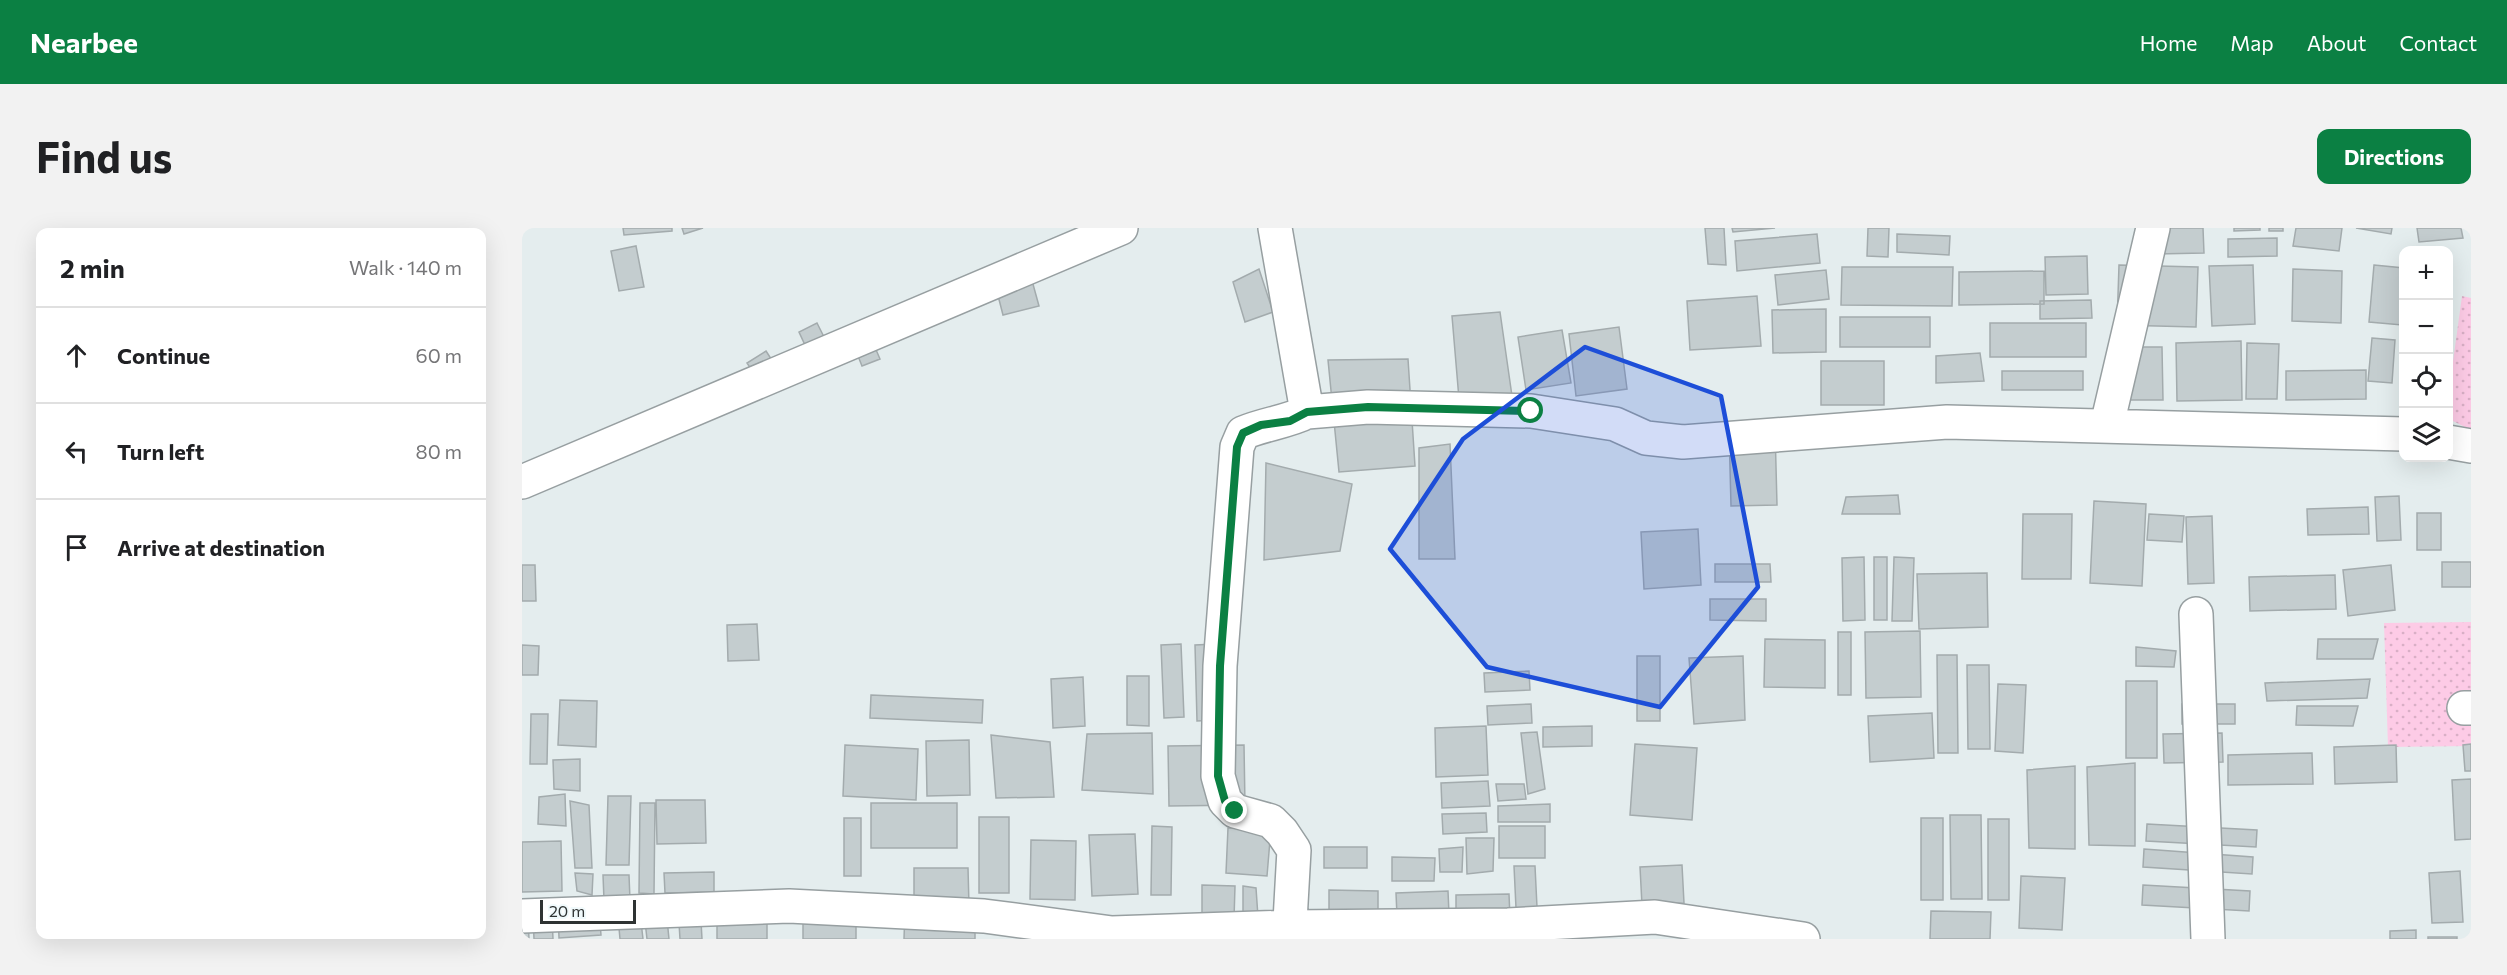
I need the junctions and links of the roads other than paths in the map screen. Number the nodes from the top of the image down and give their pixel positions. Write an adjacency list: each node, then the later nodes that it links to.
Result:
1 (1121, 228): 9 (street)
2 (1275, 228): 4 (street)
3 (2153, 228): 5 (street)
4 (1307, 412): 5 (street); 12 (street)
5 (2107, 425): 6 (street)
6 (2399, 434)
7 (2453, 443): 8 (street)
8 (2471, 446)
9 (522, 482)
10 (2196, 614): 14 (street)
11 (522, 916): 12 (street)
12 (1289, 933): 13 (street)
13 (1803, 939)
14 (2208, 939)

